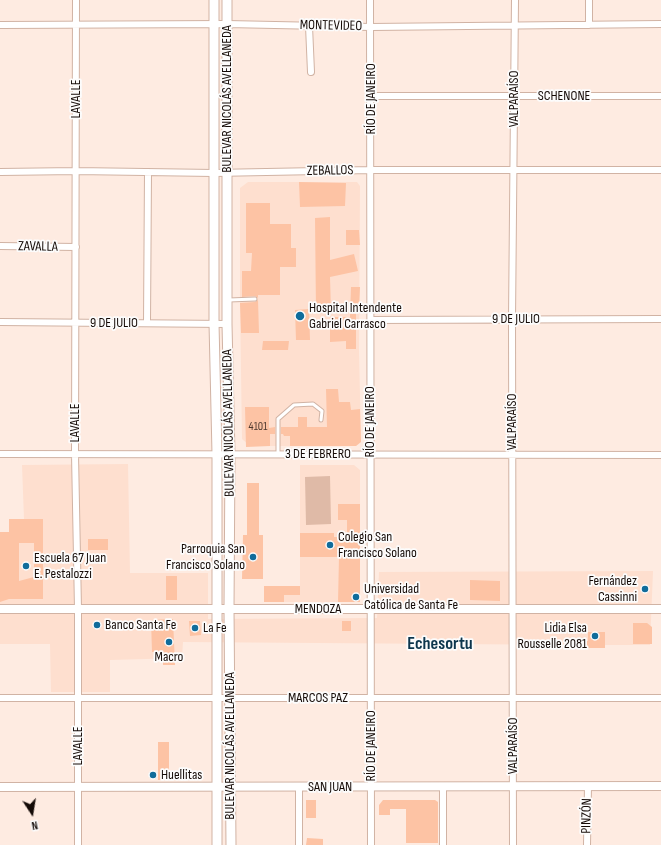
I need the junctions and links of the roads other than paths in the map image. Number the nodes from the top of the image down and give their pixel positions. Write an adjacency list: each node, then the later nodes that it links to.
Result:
1 (76, 0): 11 (street, LAVALLE)
2 (214, 0): 7 (main road, BULEVAR NICOLÁS AVELLANEDA)
3 (227, 0): 8 (main road, BULEVAR NICOLÁS AVELLANEDA)
4 (370, 0): 15 (street, RÍO DE JANEIRO)
5 (515, 0): 14 (street, VALPARAÍSO)
6 (589, 0): 12 (street)
7 (214, 24): 8 (street, MONTEVIDEO); 11 (street, MONTEVIDEO); 26 (main road, BULEVAR NICOLÁS AVELLANEDA)
8 (227, 24): 13 (street, MONTEVIDEO); 27 (main road, BULEVAR NICOLÁS AVELLANEDA)
9 (661, 24): 12 (street, MONTEVIDEO)
10 (0, 25): 11 (street, MONTEVIDEO)
11 (76, 25): 23 (street, LAVALLE)
12 (589, 25): 14 (street, MONTEVIDEO)
13 (309, 26): 15 (street, MONTEVIDEO); 16 (street)
14 (515, 26): 15 (street, MONTEVIDEO); 17 (street, VALPARAÍSO)
15 (371, 27): 18 (street, RÍO DE JANEIRO)
16 (311, 72)
17 (514, 95): 18 (street, SCHENONE); 19 (street, SCHENONE); 21 (street, VALPARAÍSO)
18 (371, 96): 20 (street, RÍO DE JANEIRO)
19 (661, 96)
20 (371, 170): 21 (street, ZEBALLOS); 27 (street, ZEBALLOS); 34 (street, RÍO DE JANEIRO)
21 (514, 170): 22 (street, ZEBALLOS); 32 (street, VALPARAÍSO)
22 (661, 170)
23 (76, 171): 24 (street, ZEBALLOS); 25 (street, ZEBALLOS); 29 (street, LAVALLE)
24 (0, 172)
25 (148, 172): 26 (street, ZEBALLOS); 37 (street)
26 (214, 173): 27 (street, ZEBALLOS); 38 (main road, BULEVAR NICOLÁS AVELLANEDA)
27 (227, 173): 31 (main road, BULEVAR NICOLÁS AVELLANEDA)
28 (0, 246): 29 (street, ZAVALLA)
29 (76, 247): 36 (street, LAVALLE)
30 (255, 299): 31 (lane)
31 (227, 300): 39 (main road, BULEVAR NICOLÁS AVELLANEDA)
32 (512, 319): 33 (street, 9 DE JULIO); 34 (street, 9 DE JULIO); 47 (street, VALPARAÍSO)
33 (661, 319)
34 (371, 320): 46 (street, RÍO DE JANEIRO)
35 (0, 322): 36 (street, 9 DE JULIO)
36 (76, 323): 37 (street, 9 DE JULIO); 42 (street, LAVALLE)
37 (147, 323): 38 (street, 9 DE JULIO)
38 (214, 323): 39 (street, 9 DE JULIO); 43 (main road, BULEVAR NICOLÁS AVELLANEDA)
39 (227, 324): 44 (main road, BULEVAR NICOLÁS AVELLANEDA)
40 (321, 420): 45 (lane)
41 (0, 454): 42 (street, 3 DE FEBRERO)
42 (75, 454): 43 (street, 3 DE FEBRERO); 50 (street, LAVALLE)
43 (217, 454): 44 (street, 3 DE FEBRERO); 51 (main road, BULEVAR NICOLÁS AVELLANEDA)
44 (230, 454): 45 (street, 3 DE FEBRERO); 52 (main road, BULEVAR NICOLÁS AVELLANEDA)
45 (278, 454): 46 (street, 3 DE FEBRERO)
46 (370, 454): 47 (street, 3 DE FEBRERO); 53 (street, RÍO DE JANEIRO)
47 (512, 455): 48 (street, 3 DE FEBRERO); 54 (street, VALPARAÍSO)
48 (661, 455)
49 (0, 609): 50 (main road, MENDOZA)
50 (78, 609): 51 (main road, MENDOZA); 57 (street, LAVALLE)
51 (216, 609): 52 (main road, MENDOZA); 58 (main road, BULEVAR NICOLÁS AVELLANEDA)
52 (229, 609): 53 (main road, MENDOZA); 59 (main road, BULEVAR NICOLÁS AVELLANEDA)
53 (370, 609): 54 (main road, MENDOZA); 60 (street, RÍO DE JANEIRO)
54 (512, 609): 55 (main road, MENDOZA); 61 (street, VALPARAÍSO)
55 (661, 610)
56 (0, 698): 57 (street, MARCOS PAZ)
57 (78, 698): 58 (street, MARCOS PAZ); 68 (street, LAVALLE)
58 (216, 698): 59 (street, MARCOS PAZ); 69 (main road, BULEVAR NICOLÁS AVELLANEDA)
59 (230, 698): 60 (street, MARCOS PAZ); 70 (main road, BULEVAR NICOLÁS AVELLANEDA)
60 (370, 698): 61 (street, MARCOS PAZ); 72 (street, RÍO DE JANEIRO)
61 (513, 698): 62 (street, MARCOS PAZ); 64 (street, VALPARAÍSO)
62 (661, 698)
63 (443, 786): 64 (main road, SAN JUAN); 72 (main road, SAN JUAN); 78 (street)
64 (513, 786): 65 (main road, SAN JUAN); 79 (street, VALPARAÍSO)
65 (588, 786): 66 (main road, SAN JUAN); 80 (street, PINZÓN)
66 (661, 786)
67 (0, 787): 68 (main road, SAN JUAN)
68 (79, 787): 69 (main road, SAN JUAN); 73 (street, LAVALLE)
69 (216, 787): 70 (main road, SAN JUAN); 74 (main road, BULEVAR NICOLÁS AVELLANEDA)
70 (230, 787): 71 (main road, SAN JUAN); 75 (main road, BULEVAR NICOLÁS AVELLANEDA)
71 (299, 787): 72 (main road, SAN JUAN); 76 (street)
72 (371, 787): 77 (street, RÍO DE JANEIRO)
73 (78, 845)
74 (216, 845)
75 (231, 845)
76 (300, 845)
77 (371, 845)
78 (443, 845)
79 (513, 845)
80 (587, 845)

